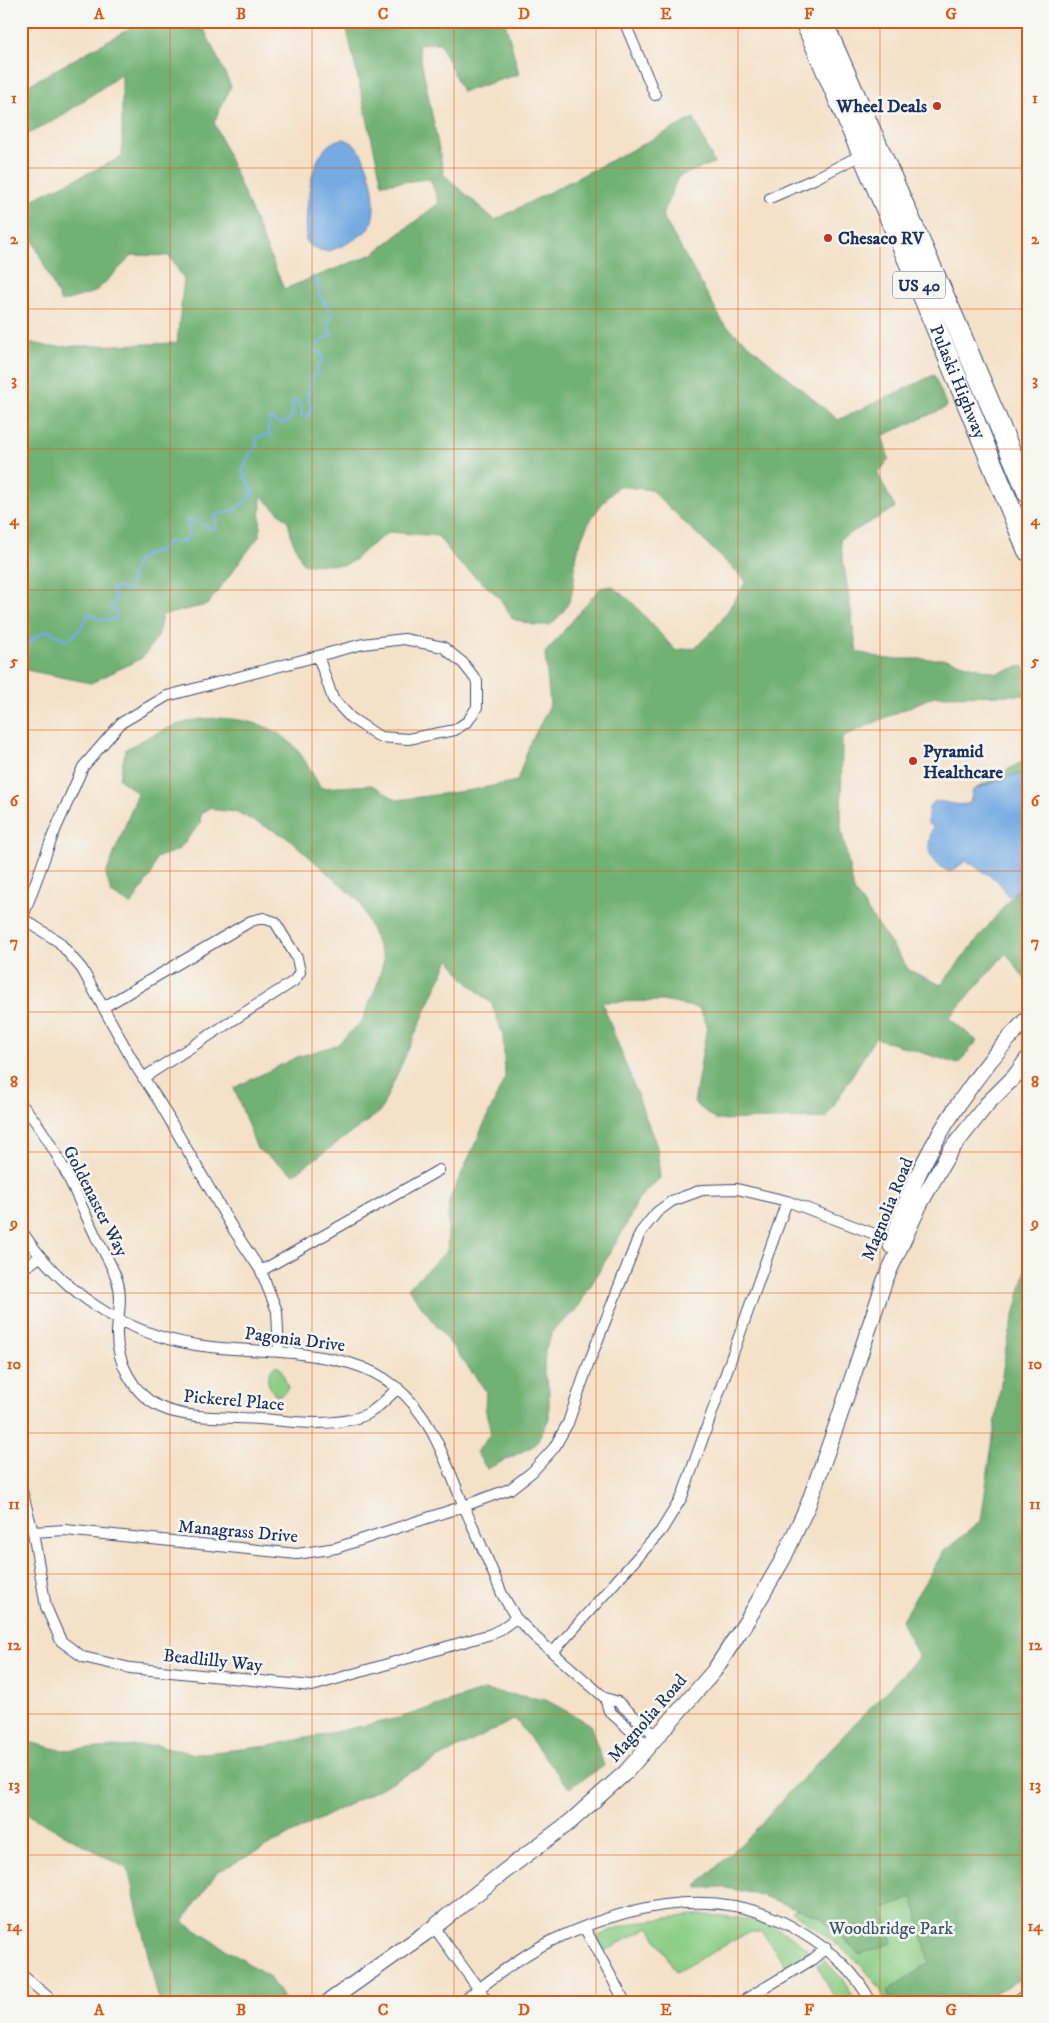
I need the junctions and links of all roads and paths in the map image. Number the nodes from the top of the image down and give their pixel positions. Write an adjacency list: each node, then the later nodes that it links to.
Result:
1 (624, 21): 4 (street)
2 (805, 21): 5 (highway, Pulaski Highway / US 40)
3 (822, 21): 7 (highway, Pulaski Highway / US 40)
4 (655, 95)
5 (863, 154): 6 (street); 8 (highway, Pulaski Highway / US 40)
6 (770, 198)
7 (1028, 493)
8 (1028, 551)
9 (318, 656): 9 (street); 10 (street)
10 (22, 920): 11 (street)
11 (104, 1007): 14 (street); 14 (street)
12 (1028, 1018): 19 (main road, Magnolia Road)
13 (1028, 1058): 25 (main road, Magnolia Road)
14 (143, 1078): 22 (street)
15 (21, 1104): 23 (street, Goldenaster Way)
16 (439, 1170): 22 (street)
17 (787, 1201): 19 (street, Managrass Drive); 28 (street, Managrass Drive); 31 (street)
18 (21, 1230): 20 (street, Pagonia Drive)
19 (893, 1241): 25 (main road, Magnolia Road)
20 (40, 1257): 21 (street); 23 (street, Pagonia Drive)
21 (21, 1270)
22 (261, 1272): 24 (street)
23 (119, 1321): 24 (street, Pagonia Drive); 26 (street, Pickerel Place)
24 (279, 1352): 26 (street, Pagonia Drive)
25 (860, 1353): 32 (main road, Magnolia Road)
26 (398, 1388): 28 (street, Pagonia Drive)
27 (21, 1486): 29 (street, Beadlilly Way)
28 (464, 1506): 29 (street, Managrass Drive); 30 (street, Pagonia Drive)
29 (33, 1532): 30 (street, Beadlilly Way)
30 (516, 1618): 31 (street, Pagonia Drive)
31 (553, 1652): 32 (street, Pagonia Drive)
32 (653, 1742): 33 (main road, Magnolia Road)
33 (434, 1927): 37 (street); 40 (main road, Magnolia Road)
34 (584, 1928): 35 (street); 37 (street); 43 (street)
35 (826, 1948): 44 (street); 45 (street)
36 (21, 1974): 39 (street)
37 (479, 1989): 41 (street); 42 (street)
38 (1028, 1994): 46 (street)
39 (54, 2002)
40 (328, 2002)
41 (461, 2002)
42 (488, 2002)
43 (625, 2002)
44 (741, 2002)
45 (871, 2002)
46 (1014, 2002)

